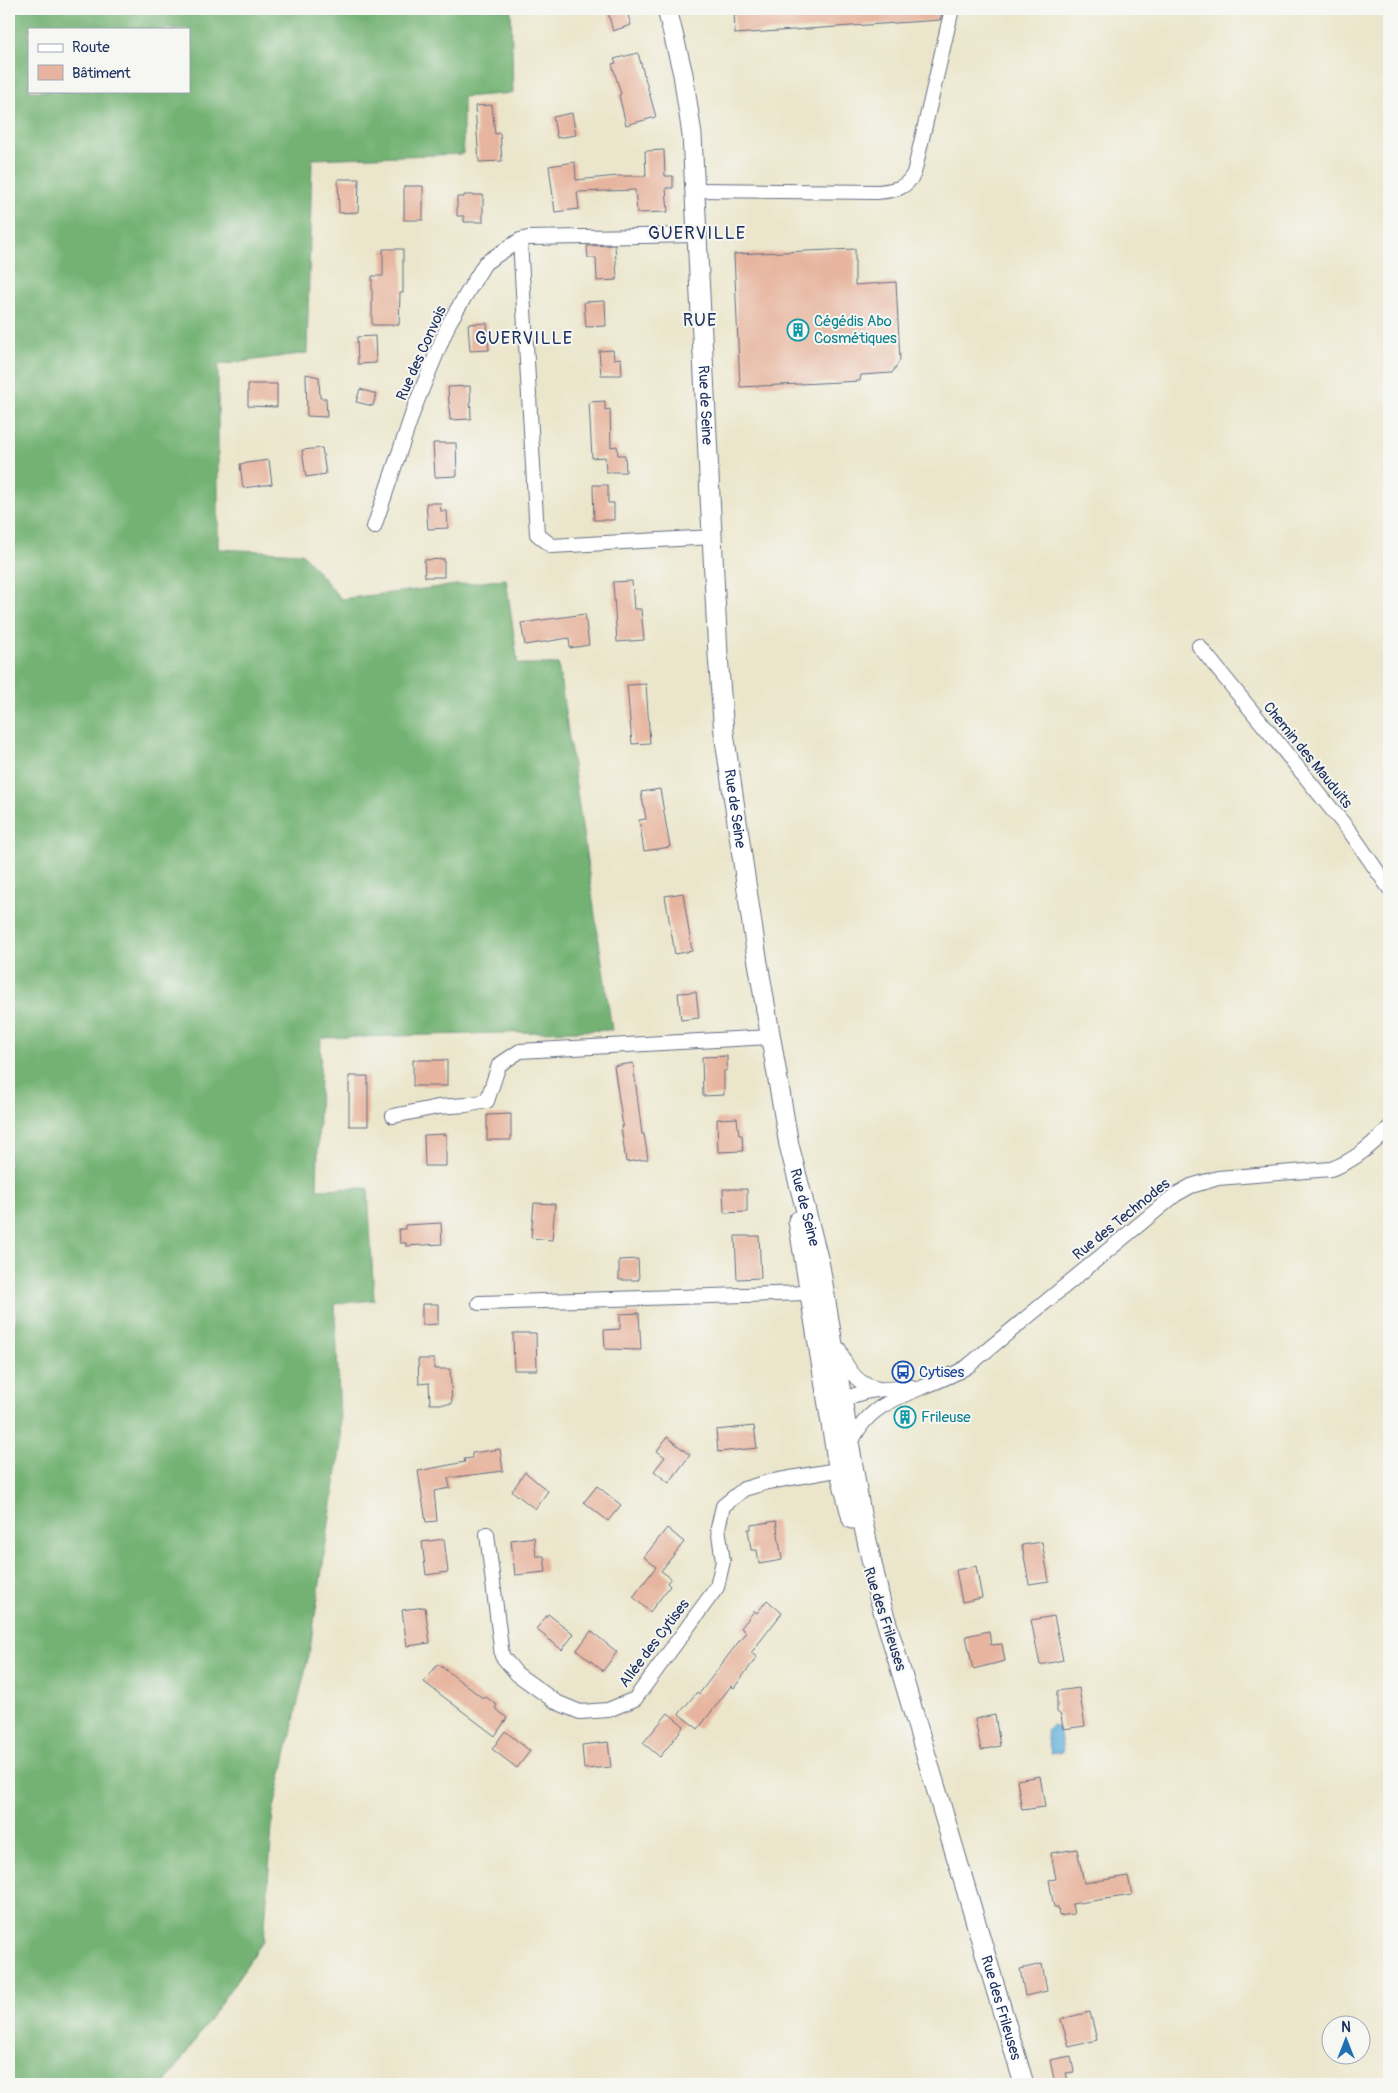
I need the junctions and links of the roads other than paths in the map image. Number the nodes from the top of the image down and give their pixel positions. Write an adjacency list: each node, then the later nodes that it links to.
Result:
1 (667, 9): 3 (street, Rue de Seine)
2 (952, 9): 3 (street)
3 (695, 190): 4 (street, Rue de Seine)
4 (697, 235): 5 (street, Rue des Convois); 7 (street, Rue de Seine)
5 (520, 240): 6 (street, Rue des Convois); 7 (street)
6 (374, 527)
7 (713, 537): 10 (street, Rue de Seine)
8 (1198, 646): 9 (street, Chemin des Mauduits)
9 (1389, 888)
10 (771, 1037): 11 (street); 13 (street, Rue de Seine)
11 (393, 1116)
12 (1389, 1128): 17 (street, Rue des Technodes)
13 (789, 1145): 14 (street, Rue des Frileuses); 16 (street, Rue de Seine)
14 (809, 1293): 15 (street); 19 (street, Rue des Frileuses)
15 (479, 1303)
16 (830, 1324): 18 (street); 19 (street, Rue de Seine)
17 (925, 1386): 18 (street, Rue des Technodes); 20 (street, Rue des Technodes)
18 (888, 1390): 19 (street, Rue des Technodes)
19 (836, 1406): 20 (street); 21 (street, Rue de Seine); 22 (street, Rue des Frileuses)
20 (879, 1408): 21 (street, Rue des Technodes)
21 (850, 1448): 22 (street, Rue de Seine)
22 (846, 1469): 23 (street, Allée des Cytises); 24 (street, Rue des Frileuses)
23 (487, 1534)
24 (1024, 2084)

